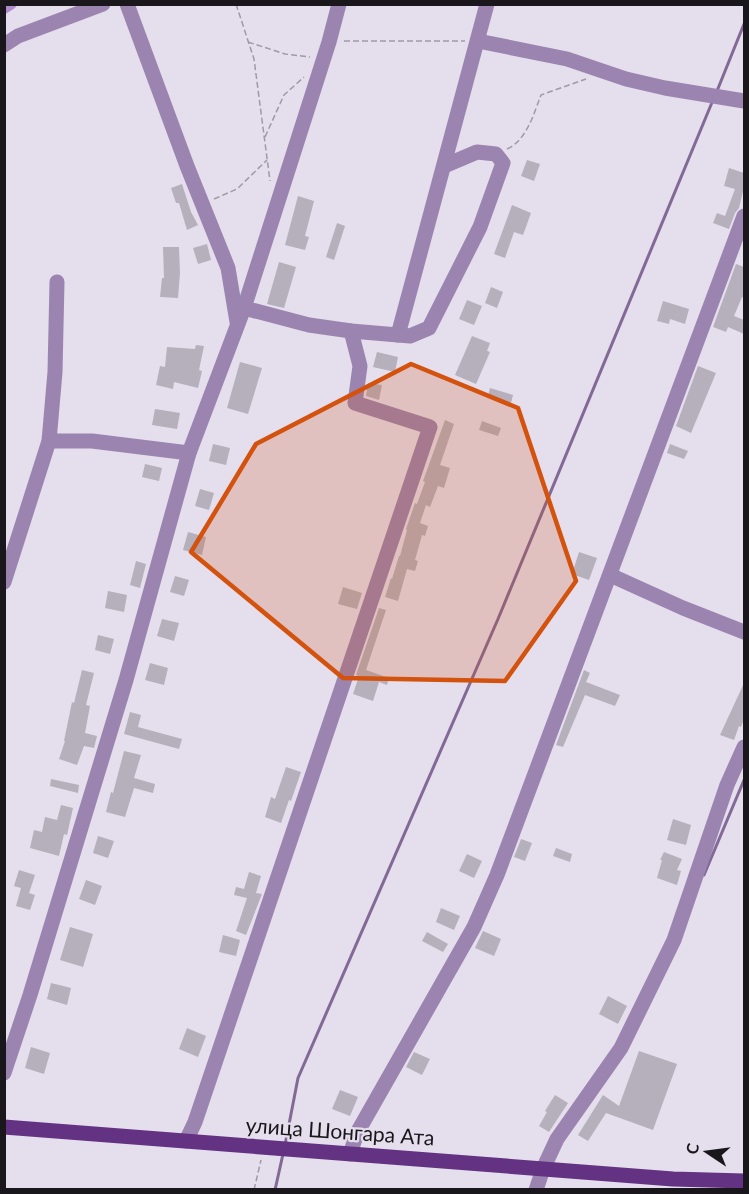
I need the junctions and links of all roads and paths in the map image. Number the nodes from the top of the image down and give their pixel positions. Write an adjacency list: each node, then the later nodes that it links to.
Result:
1 (103, 4): 9 (street)
2 (127, 4): 19 (street)
3 (236, 4): 7 (path)
4 (339, 4): 8 (street)
5 (487, 4): 6 (street)
6 (478, 41): 8 (path); 11 (street); 17 (street)
7 (248, 42): 10 (path); 14 (path)
8 (329, 42): 10 (street)
9 (4, 45)
10 (323, 59): 22 (street)
11 (606, 72): 13 (street); 15 (path)
12 (308, 74): 14 (path)
13 (744, 101)
14 (264, 138): 16 (path)
15 (496, 154): 17 (street); 25 (street)
16 (267, 160): 18 (path); 19 (path)
17 (444, 166): 25 (street)
18 (270, 181)
19 (202, 204): 23 (street)
20 (744, 216): 28 (street)
21 (57, 282): 26 (street)
22 (244, 308): 23 (street); 24 (street)
23 (237, 325): 27 (street)
24 (351, 332): 25 (street); 34 (street)
25 (398, 335)
26 (49, 441): 27 (street); 29 (street)
27 (189, 453): 32 (street)
28 (610, 575): 30 (street); 36 (street)
29 (4, 582)
30 (744, 632)
31 (744, 747): 37 (street)
32 (4, 1073)
33 (4, 1127): 34 (main road, улица Шонгара Ата)
34 (186, 1141): 35 (main road, улица Шонгара Ата)
35 (264, 1147): 36 (main road, улица Шонгара Ата); 40 (path)
36 (350, 1154): 37 (main road, улица Шонгара Ата)
37 (543, 1169): 38 (main road, улица Шонгара Ата); 41 (street)
38 (673, 1179): 39 (main road); 42 (main road)
39 (744, 1181)
40 (254, 1190)
41 (536, 1190)
42 (735, 1190)

